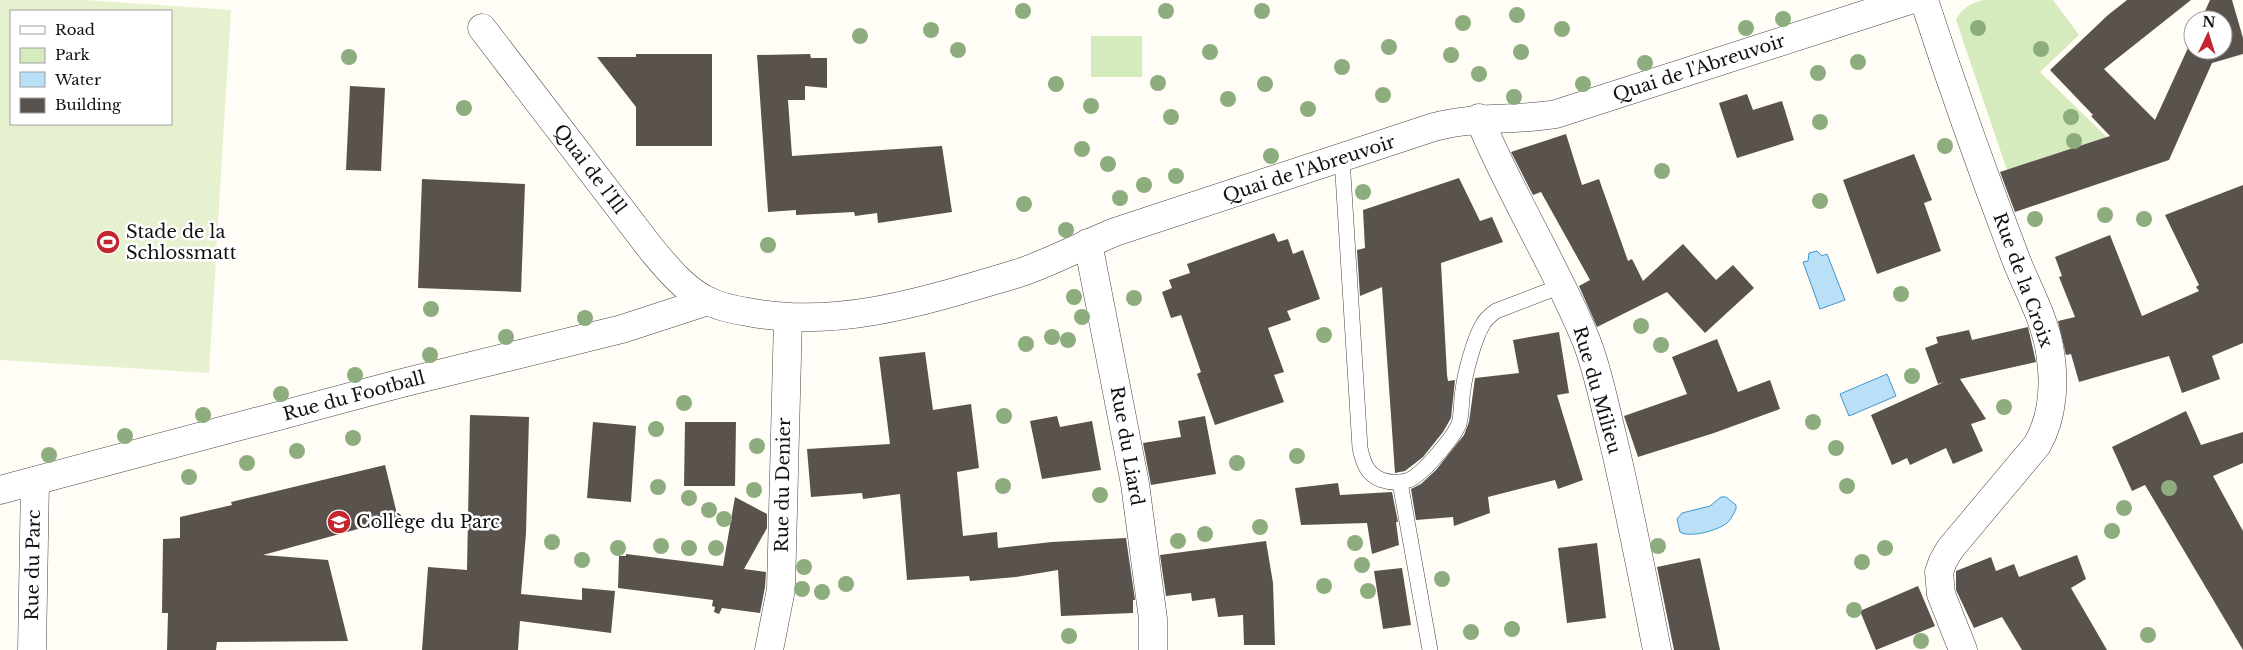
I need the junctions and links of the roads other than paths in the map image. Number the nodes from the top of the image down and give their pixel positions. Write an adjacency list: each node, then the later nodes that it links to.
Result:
1 (1910, 0): 4 (street, Quai de l'Abreuvoir)
2 (1924, 0): 18 (street, Rue de la Croix)
3 (482, 28): 8 (street, Quai de l'Ill)
4 (1478, 118): 5 (street, Quai de l'Abreuvoir); 7 (street, Rue du Milieu)
5 (1342, 158): 6 (street, Quai de l'Abreuvoir); 11 (lane)
6 (1088, 243): 9 (street, Quai de l'Abreuvoir); 15 (street, Rue du Liard)
7 (1561, 286): 11 (lane); 17 (street, Rue du Milieu)
8 (708, 301): 9 (street, Quai de l'Abreuvoir); 10 (street, Rue du Football)
9 (788, 318): 14 (street, Rue du Denier)
10 (35, 481): 12 (street, Rue du Football); 13 (street, Rue du Parc)
11 (1400, 482): 16 (lane)
12 (0, 490)
13 (32, 650)
14 (769, 650)
15 (1153, 650)
16 (1430, 650)
17 (1657, 650)
18 (1963, 650)

